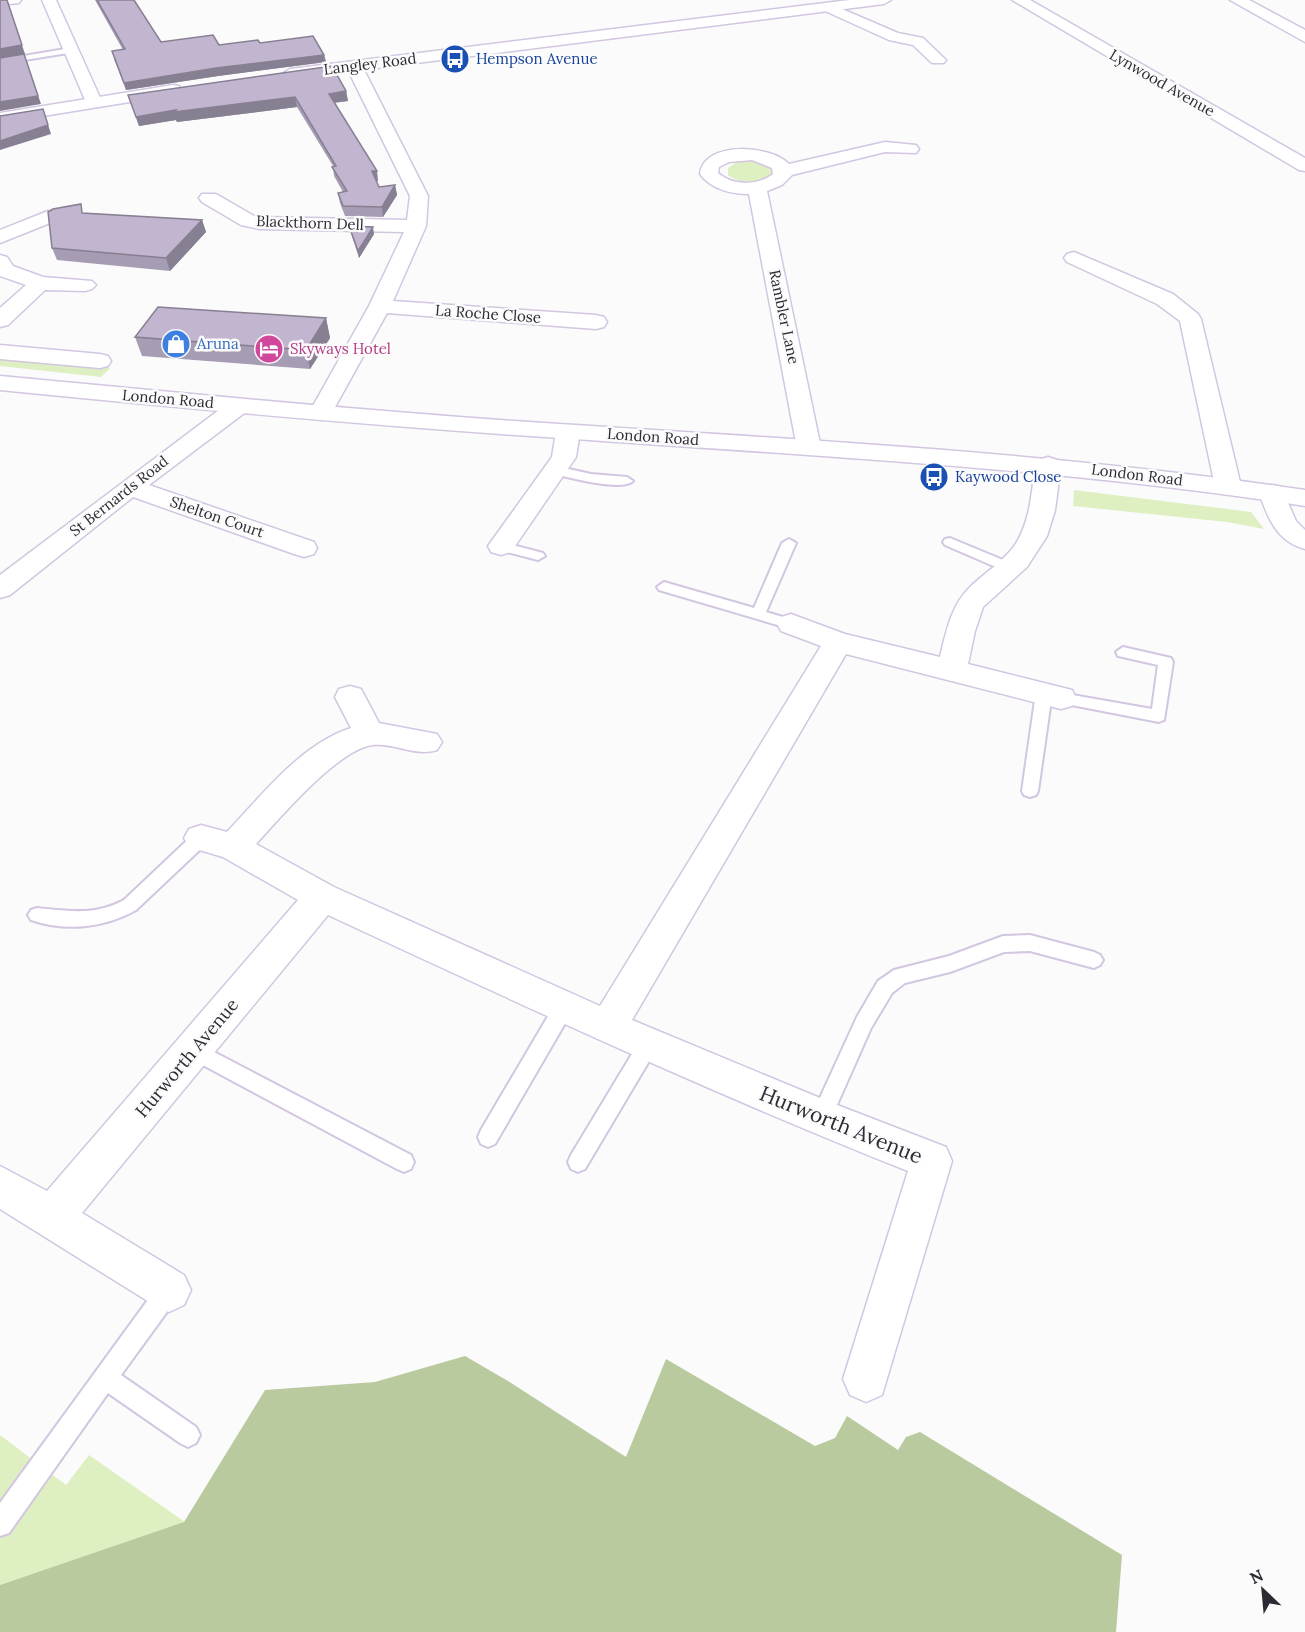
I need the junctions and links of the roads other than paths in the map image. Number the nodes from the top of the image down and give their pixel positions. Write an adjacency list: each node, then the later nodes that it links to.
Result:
1 (14, 0): 6 (street)
2 (50, 0): 9 (street)
3 (884, 0): 7 (street, Langley Road)
4 (1019, 0): 18 (street, Lynwood Avenue)
5 (1237, 0): 8 (street)
6 (0, 1)
7 (828, 7): 10 (street); 12 (street, Langley Road)
8 (1305, 37)
9 (71, 50): 11 (lane); 15 (street)
10 (938, 60)
11 (0, 62)
12 (354, 66): 13 (street, Langley Road); 23 (street)
13 (275, 76)
14 (187, 88): 15 (street)
15 (94, 102): 16 (street)
16 (0, 118)
17 (910, 149): 19 (street)
18 (1305, 166)
19 (783, 171): 20 (street); 20 (street)
20 (757, 187): 38 (street, Rambler Lane)
21 (209, 198): 23 (street, Blackthorn Dell)
22 (48, 217): 24 (street)
23 (416, 226): 29 (street)
24 (1, 240)
25 (1074, 258): 42 (street)
26 (0, 261): 27 (street)
27 (40, 283): 28 (street); 30 (street)
28 (85, 285)
29 (380, 306): 31 (street, La Roche Close); 36 (street)
30 (0, 320)
31 (596, 322)
32 (0, 352): 33 (street)
33 (100, 361)
34 (0, 383): 35 (street, London Road)
35 (239, 406): 36 (street, London Road); 43 (street, St Bernards Road)
36 (321, 413): 37 (street, London Road)
37 (568, 432): 38 (street, London Road); 40 (street)
38 (810, 448): 39 (street, London Road)
39 (1048, 465): 42 (street, London Road); 52 (street)
40 (555, 470): 41 (lane); 49 (street)
41 (627, 481)
42 (1228, 486): 44 (street, London Road)
43 (130, 487): 50 (street, Shelton Court); 54 (street, St Bernards Road)
44 (1272, 493): 45 (street, London Road); 46 (street)
45 (1305, 498)
46 (1305, 541)
47 (950, 542): 52 (lane)
48 (789, 543): 55 (lane)
49 (501, 546): 51 (lane)
50 (304, 548)
51 (538, 556)
52 (1010, 568): 59 (street)
53 (664, 587): 55 (lane)
54 (0, 589)
55 (758, 615): 56 (lane)
56 (791, 624): 57 (street)
57 (838, 642): 59 (street); 70 (street)
58 (1123, 652): 60 (lane)
59 (952, 670): 60 (street)
60 (1053, 695): 64 (lane)
61 (350, 697): 62 (street)
62 (370, 734): 63 (street); 65 (street)
63 (426, 742)
64 (1030, 791)
65 (217, 843): 66 (street, Hurworth Avenue); 67 (lane)
66 (322, 897): 69 (street, Hurworth Avenue); 72 (street, Hurworth Avenue)
67 (37, 915)
68 (1094, 960): 73 (lane)
69 (564, 1007): 70 (street, Hurworth Avenue); 74 (lane)
70 (608, 1027): 71 (street, Hurworth Avenue)
71 (648, 1044): 73 (street, Hurworth Avenue); 76 (lane)
72 (193, 1050): 75 (lane); 78 (street, Hurworth Avenue)
73 (821, 1118): 81 (street, Hurworth Avenue)
74 (488, 1137)
75 (404, 1162)
76 (578, 1162)
77 (0, 1186): 78 (street)
78 (51, 1218): 79 (street)
79 (169, 1290): 80 (lane)
80 (106, 1378): 82 (lane); 83 (lane)
81 (866, 1379)
82 (188, 1435)
83 (0, 1524)

